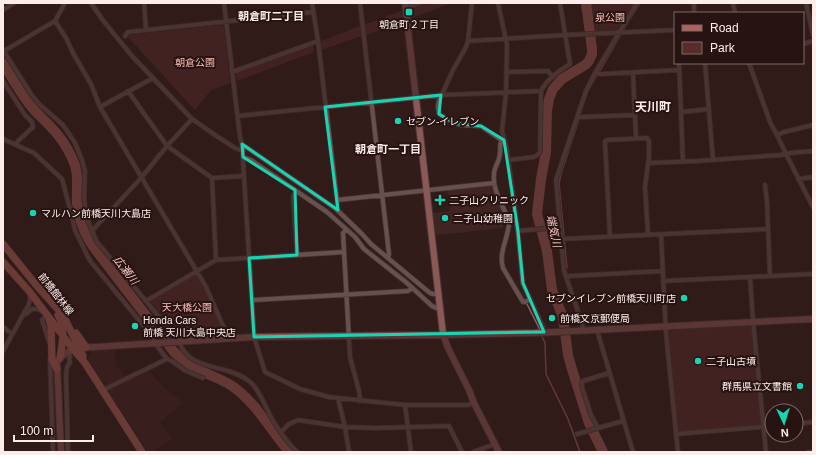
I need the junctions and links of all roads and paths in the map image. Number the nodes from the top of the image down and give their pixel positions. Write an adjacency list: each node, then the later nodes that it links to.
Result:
1 (14, 3): 15 (street)
2 (65, 3): 17 (street)
3 (91, 3): 38 (street)
4 (144, 3): 19 (street)
5 (224, 3): 18 (street)
6 (312, 3): 16 (street)
7 (360, 3): 45 (street)
8 (419, 3): 14 (street)
9 (472, 3): 27 (street)
10 (498, 3): 25 (street)
11 (560, 3): 22 (street)
12 (637, 3): 21 (street)
13 (806, 3): 24 (street)
14 (405, 5): 44 (street)
15 (3, 10)
16 (313, 12): 18 (street); 26 (street)
17 (55, 21): 28 (street); 46 (street)
18 (226, 22): 19 (street); 33 (street)
19 (146, 30): 23 (street)
20 (674, 30): 21 (street)
21 (619, 32): 22 (street); 35 (street)
22 (566, 34): 25 (street); 37 (street)
23 (125, 36)
24 (813, 36)
25 (506, 38): 27 (street); 34 (street)
26 (318, 41): 33 (street); 47 (street)
27 (468, 41): 43 (street)
28 (3, 50): 88 (street)
29 (679, 64): 32 (street)
30 (705, 64): 48 (street)
31 (749, 64): 55 (street)
32 (679, 70): 36 (street); 49 (street)
33 (232, 72): 51 (street)
34 (507, 72): 37 (street); 42 (street)
35 (595, 73): 36 (street); 52 (street)
36 (633, 73): 50 (street)
37 (553, 77): 41 (street)
38 (153, 78): 40 (street); 53 (street)
39 (3, 81): 59 (street)
40 (128, 91): 46 (street); 61 (street)
41 (541, 91): 42 (street); 68 (street)
42 (506, 93): 43 (street); 58 (street)
43 (441, 95): 44 (street); 58 (street)
44 (416, 98): 45 (street); 80 (street)
45 (371, 103): 47 (street); 81 (street)
46 (100, 107): 73 (street)
47 (325, 108): 51 (street); 82 (street)
48 (709, 109): 49 (street); 69 (street)
49 (681, 112): 70 (street)
50 (635, 115): 52 (street); 57 (street)
51 (238, 116): 60 (street)
52 (578, 116): 85 (street)
53 (192, 119): 61 (street); 64 (street)
54 (813, 125): 55 (street)
55 (777, 135): 66 (street)
56 (3, 138): 59 (street)
57 (636, 138): 71 (street); 92 (street)
58 (504, 140): 62 (street); 63 (street)
59 (16, 144): 133 (street)
60 (242, 144): 64 (street); 84 (street)
61 (167, 146): 73 (street); 74 (street)
62 (506, 147): 63 (street); 68 (street)
63 (500, 148): 77 (street)
64 (243, 151): 67 (street)
65 (813, 151): 66 (street)
66 (786, 154): 69 (street); 76 (street)
67 (243, 157): 72 (street); 79 (street)
68 (509, 160): 89 (street)
69 (713, 160): 70 (street)
70 (683, 162): 71 (street)
71 (648, 163): 91 (street)
72 (244, 176): 74 (street); 98 (street)
73 (141, 178): 88 (street); 101 (street)
74 (212, 178): 99 (street)
75 (813, 178): 76 (street)
76 (798, 179): 83 (street)
77 (494, 183): 80 (street); 113 (street)
78 (765, 185): 86 (street)
79 (296, 191): 87 (street); 96 (street)
80 (427, 191): 81 (street); 112 (street)
81 (382, 195): 82 (street); 97 (street)
82 (336, 200): 84 (street)
83 (813, 207)
84 (335, 208): 97 (street)
85 (560, 227): 89 (street); 93 (street)
86 (767, 229): 90 (street); 105 (street)
87 (346, 230): 95 (street); 109 (street)
88 (92, 231): 115 (street)
89 (518, 231): 113 (street)
90 (661, 234): 91 (street); 102 (street)
91 (648, 235): 92 (street)
92 (610, 237): 93 (street)
93 (561, 239): 106 (street)
94 (3, 244): 108 (main road, 前橋館林線)
95 (344, 252): 96 (street); 111 (street)
96 (297, 255): 98 (street)
97 (388, 257): 112 (street)
98 (249, 258): 99 (street); 114 (street)
99 (216, 260): 101 (street)
100 (3, 262): 110 (main road, 前橋館林線)
101 (197, 271): 115 (street); 131 (street)
102 (663, 271): 106 (street); 107 (street)
103 (813, 274): 105 (street)
104 (750, 276): 105 (street); 107 (street); 120 (street)
105 (770, 276)
106 (566, 277): 123 (street)
107 (663, 281): 121 (street)
108 (37, 286): 127 (main road); 134 (main road, 前橋館林線)
109 (412, 288): 111 (street); 116 (street)
110 (28, 291): 117 (main road, 前橋館林線); 118 (street)
111 (347, 294): 114 (street); 129 (street)
112 (438, 294): 116 (street)
113 (530, 299): 125 (street)
114 (252, 300): 130 (street)
115 (146, 301): 132 (street)
116 (440, 307): 128 (street)
117 (47, 316): 118 (street); 127 (main road, 前橋館林線); 138 (main road); 155 (street)
118 (21, 319): 126 (street)
119 (813, 319): 120 (street)
120 (753, 321): 121 (street); 147 (street)
121 (666, 326): 124 (street); 153 (street)
122 (3, 327): 126 (street)
123 (583, 330): 124 (street); 125 (street)
124 (597, 330): 139 (street)
125 (544, 332): 128 (street)
126 (12, 334): 135 (street)
127 (62, 335): 134 (main road, 前橋館林線); 136 (main road)
128 (443, 335): 129 (street); 144 (street)
129 (349, 336): 130 (street); 143 (street)
130 (254, 337): 131 (street); 142 (street)
131 (227, 338): 132 (street)
132 (176, 341): 133 (street); 151 (street)
133 (157, 342): 134 (street); 137 (street)
134 (76, 349): 136 (street); 141 (main road, 前橋館林線); 157 (street)
135 (3, 351)
136 (60, 358): 138 (street)
137 (167, 359): 140 (street); 141 (street)
138 (57, 370): 156 (street)
139 (609, 373): 146 (street); 150 (street)
140 (203, 378)
141 (103, 390): 158 (main road, 前橋館林線)
142 (338, 398): 143 (street); 148 (street)
143 (360, 401): 145 (street)
144 (474, 403): 145 (street); 154 (street)
145 (405, 405): 149 (street)
146 (623, 420): 150 (street); 165 (street)
147 (764, 426): 153 (street)
148 (345, 427): 149 (street); 151 (street); 160 (street)
149 (407, 427): 161 (street); 162 (street)
150 (598, 428): 152 (street)
151 (281, 432): 159 (street)
152 (577, 434)
153 (676, 434): 166 (street)
154 (494, 444): 163 (street); 164 (street)
155 (53, 452)
156 (61, 452)
157 (68, 452)
158 (142, 452)
159 (297, 452)
160 (348, 452)
161 (410, 452)
162 (462, 452)
163 (473, 452)
164 (499, 452)
165 (633, 452)
166 (678, 452)
167 (808, 452): 168 (street)
168 (813, 452)

